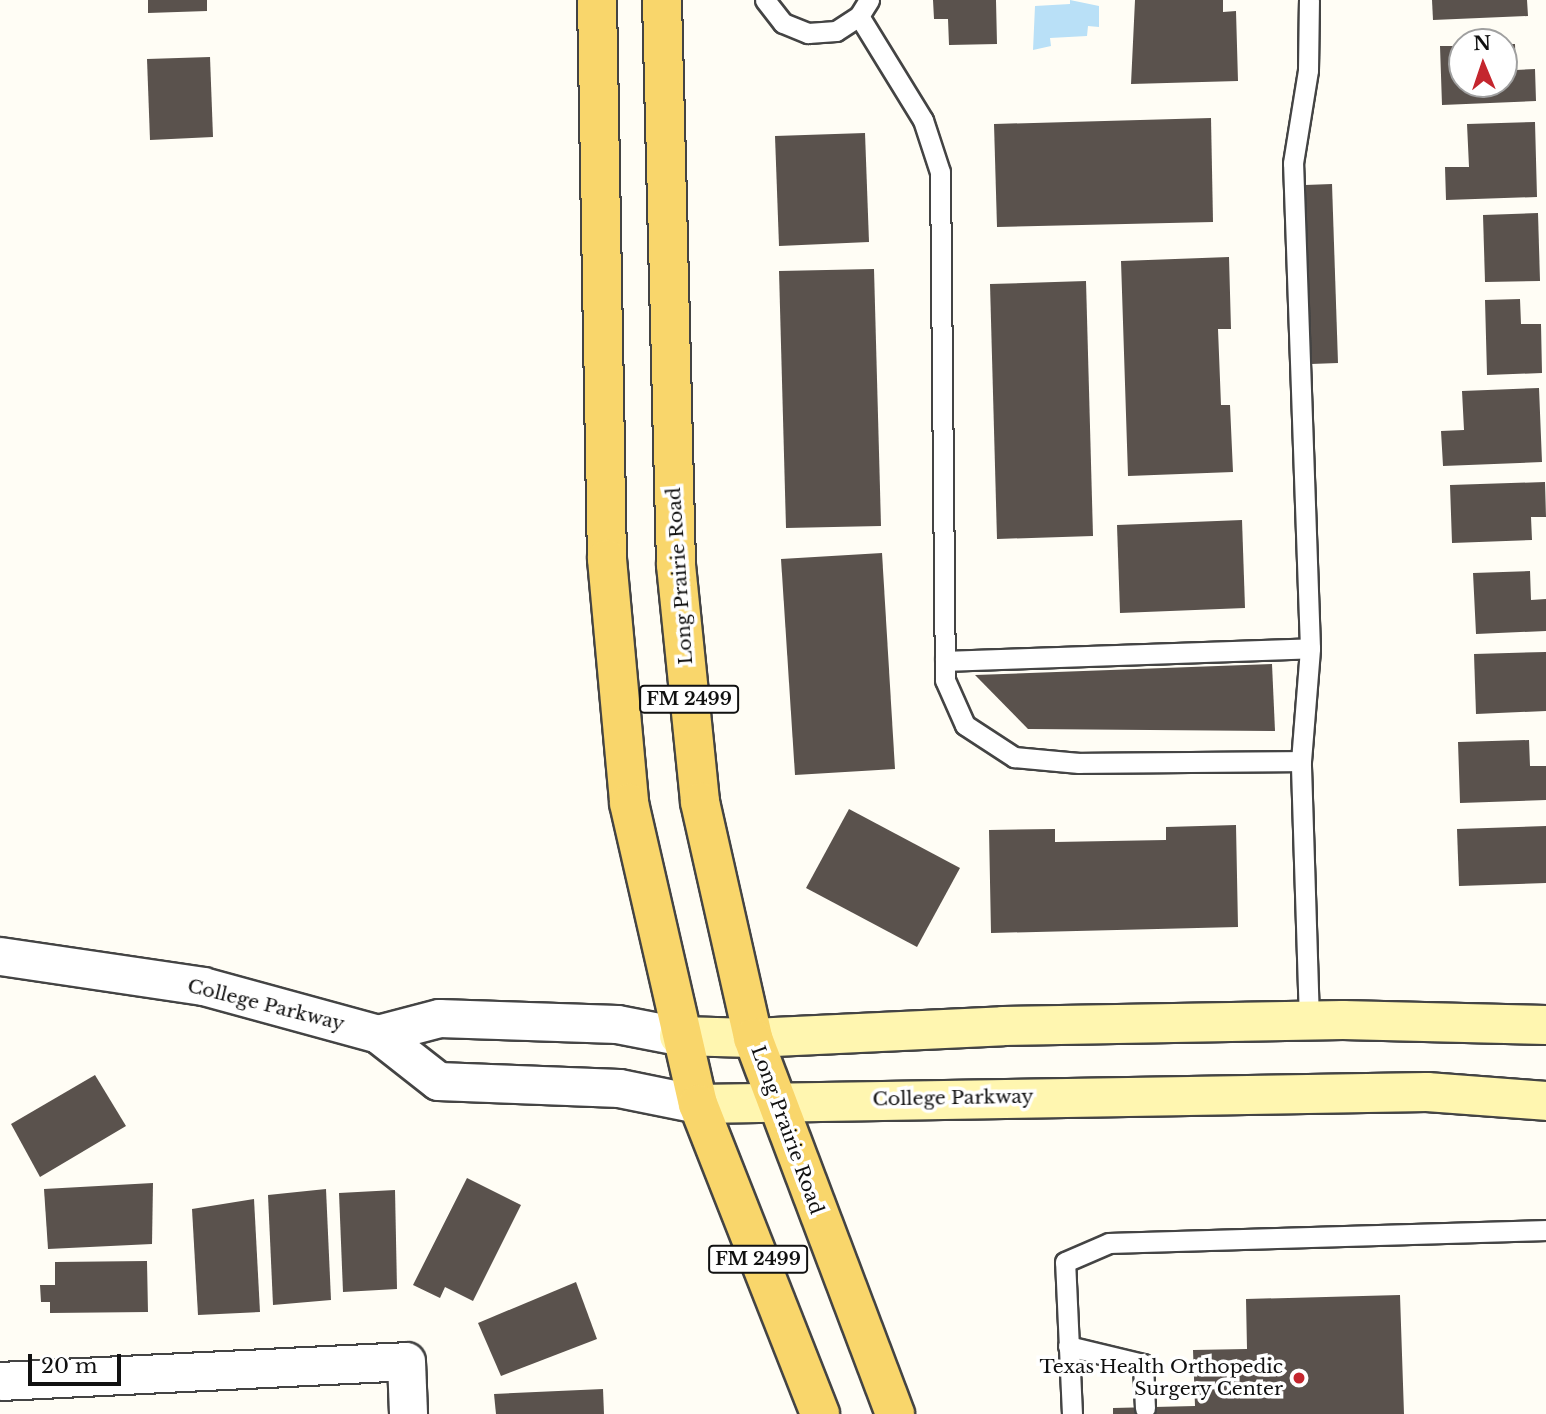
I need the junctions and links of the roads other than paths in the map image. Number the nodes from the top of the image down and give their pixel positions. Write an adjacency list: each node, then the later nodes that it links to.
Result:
1 (597, 0): 13 (main road, FM 2499)
2 (662, 0): 14 (main road, Long Prairie Road / FM 2499)
3 (765, 0): 5 (lane)
4 (1309, 0): 6 (lane)
5 (864, 8): 7 (lane)
6 (1310, 648): 7 (lane); 8 (lane)
7 (945, 661): 8 (lane)
8 (1301, 761): 10 (lane)
9 (9, 964): 12 (street, College Parkway)
10 (1309, 1021): 11 (main road); 14 (main road)
11 (1546, 1026)
12 (378, 1034): 13 (street); 16 (street, College Parkway)
13 (679, 1036): 14 (main road); 16 (main road, FM 2499)
14 (753, 1038): 17 (main road, Long Prairie Road / FM 2499)
15 (1546, 1101): 17 (main road, College Parkway)
16 (698, 1104): 17 (main road, College Parkway); 23 (main road, FM 2499)
17 (775, 1106): 24 (main road, Long Prairie Road / FM 2499)
18 (1546, 1230): 19 (lane)
19 (1068, 1346): 21 (lane); 25 (lane)
20 (0, 1381): 22 (street)
21 (1145, 1408)
22 (408, 1414)
23 (820, 1414)
24 (895, 1414)
25 (1072, 1414)

